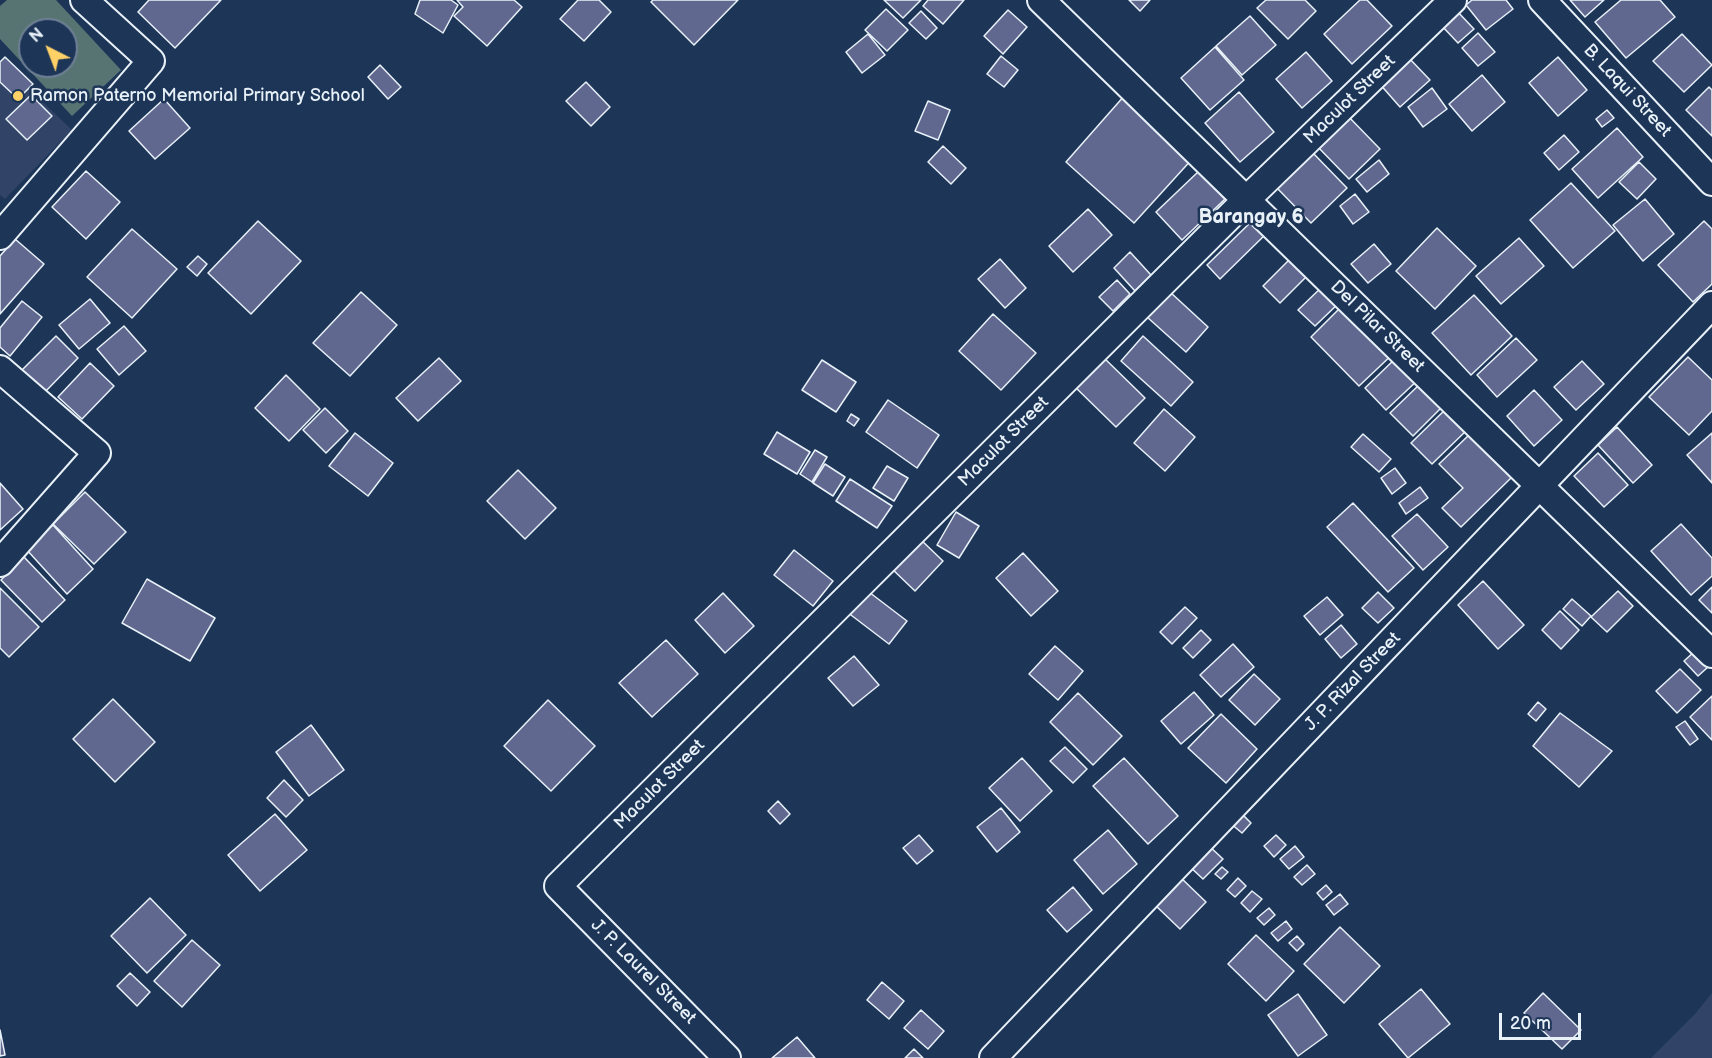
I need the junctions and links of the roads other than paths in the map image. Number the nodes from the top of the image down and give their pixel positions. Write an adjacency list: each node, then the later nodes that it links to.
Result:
1 (84, 0): 7 (street)
2 (1041, 0): 6 (street, Del Pilar Street)
3 (1453, 0): 6 (street, Maculot Street)
4 (1542, 0): 5 (street, B. Laqui Street)
5 (1712, 182)
6 (1246, 200): 10 (street, Del Pilar Street); 13 (street, Maculot Street)
7 (0, 236)
8 (1712, 305): 10 (street, J. P. Rizal Street)
9 (0, 369): 11 (street)
10 (1540, 487): 12 (street, Del Pilar Street); 15 (street, J. P. Rizal Street)
11 (0, 563)
12 (1712, 654)
13 (558, 886): 14 (street, J. P. Laurel Street)
14 (728, 1058)
15 (993, 1058)

